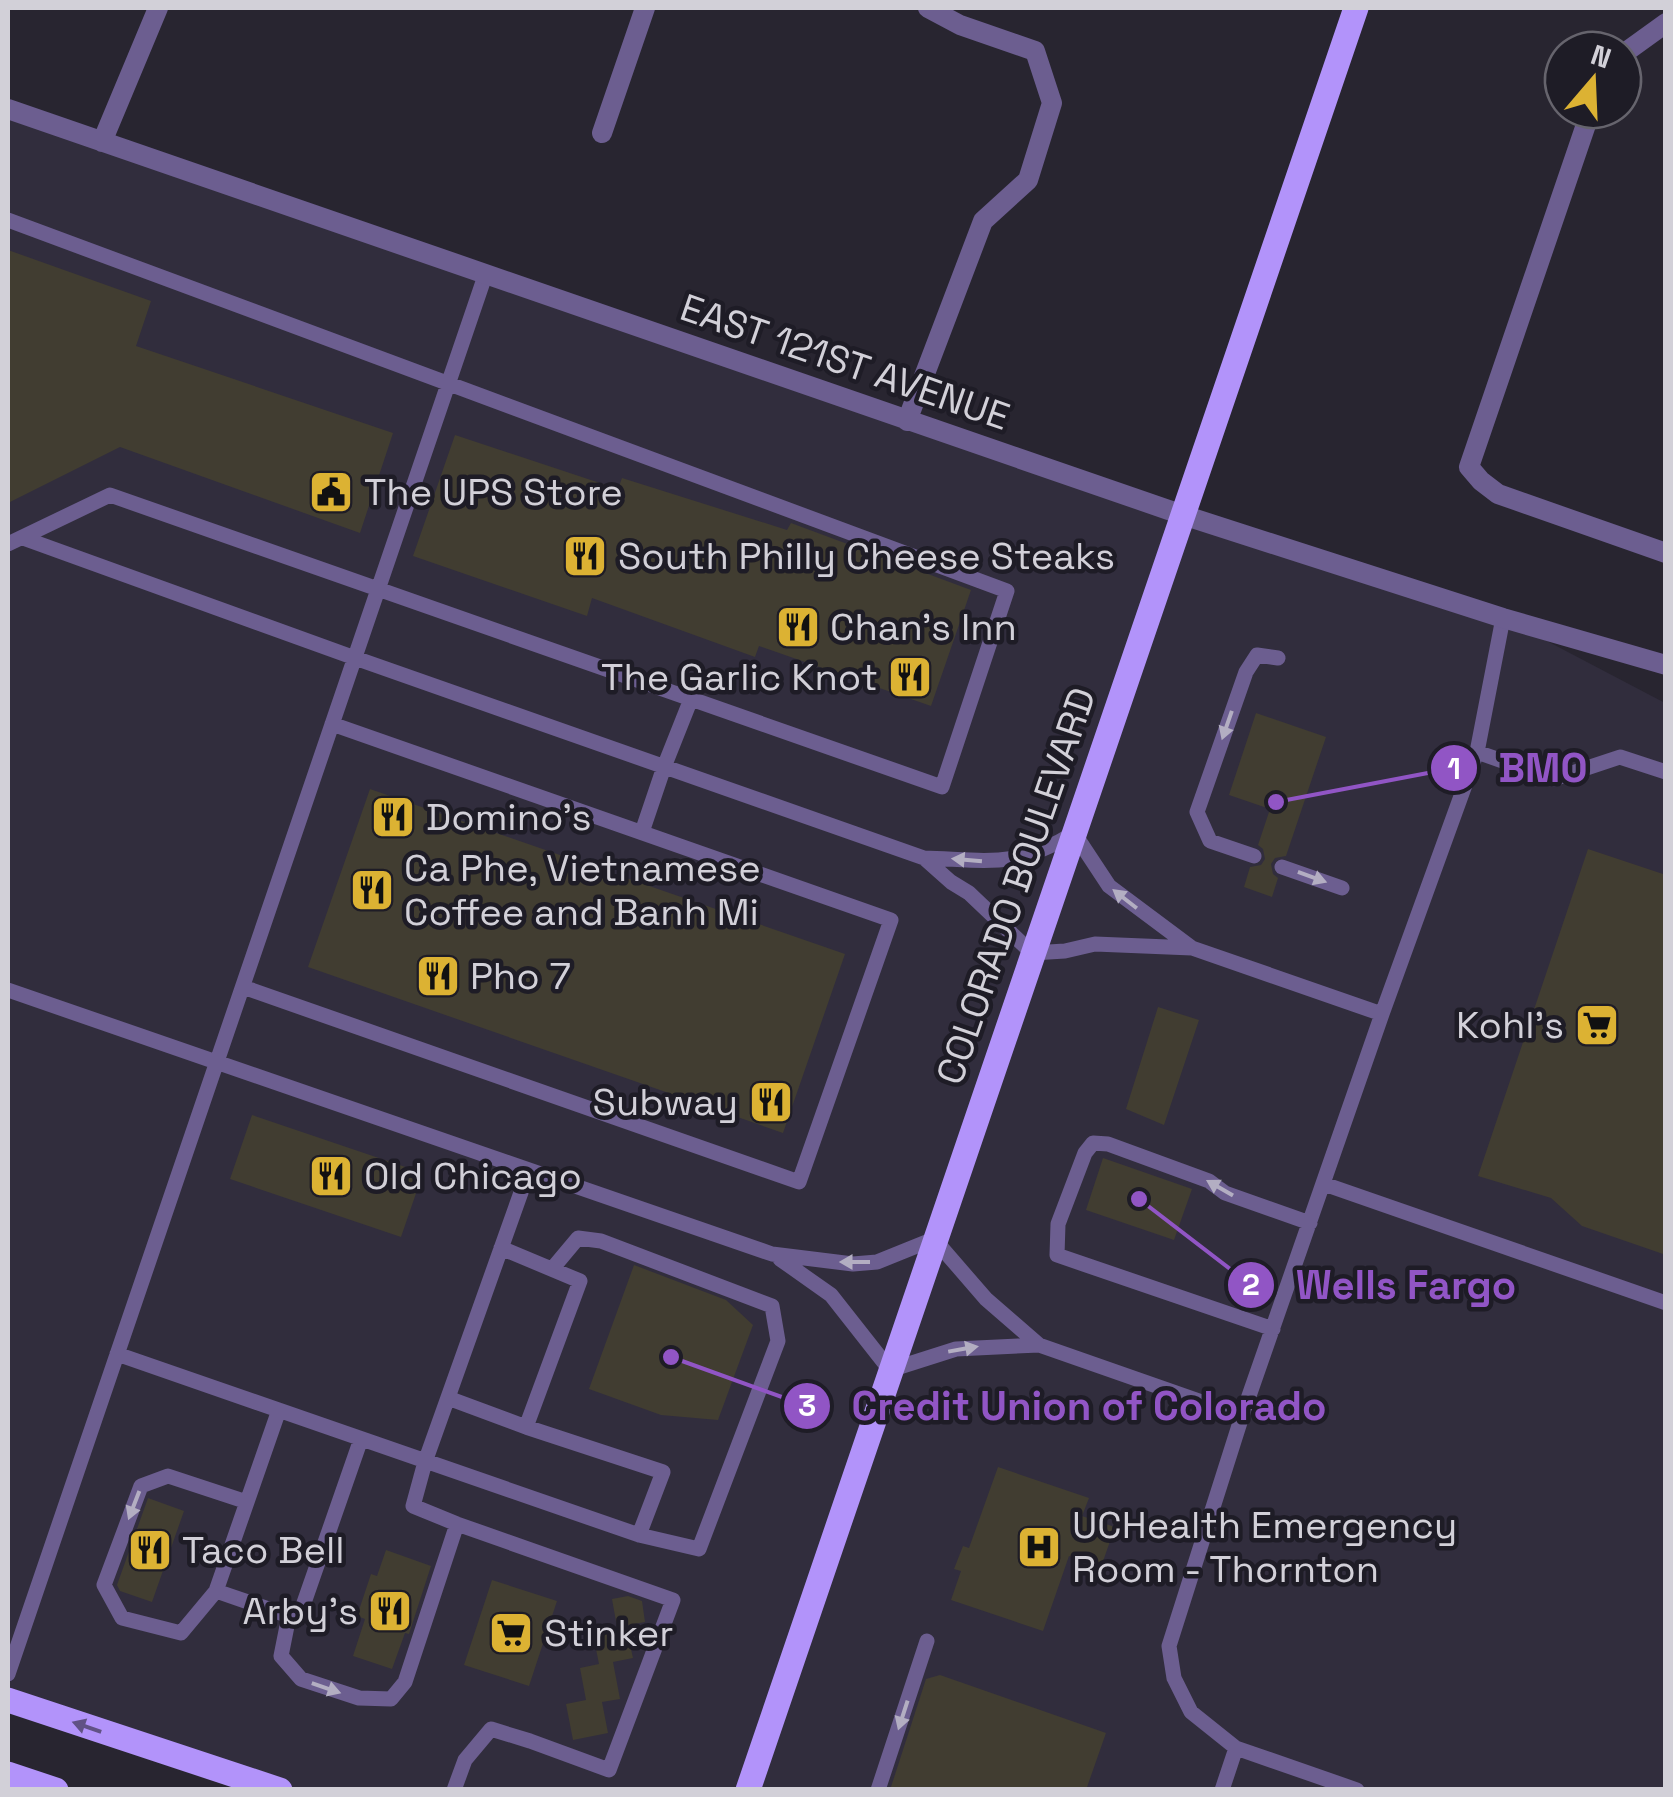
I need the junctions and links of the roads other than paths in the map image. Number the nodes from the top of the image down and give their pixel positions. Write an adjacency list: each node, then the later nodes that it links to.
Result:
1 (158, 8): 10 (street)
2 (644, 8): 9 (street)
3 (928, 8): 14 (street)
4 (1356, 8): 15 (main road, COLORADO BOULEVARD)
5 (1666, 23): 6 (street)
6 (1643, 40)
7 (8, 109): 10 (street, EAST 121ST AVENUE)
8 (1583, 130): 17 (street)
9 (602, 133)
10 (102, 142): 12 (street, EAST 121ST AVENUE)
11 (8, 220): 13 (lane)
12 (486, 274): 13 (lane); 14 (street, EAST 121ST AVENUE)
13 (449, 384): 18 (lane); 23 (lane)
14 (907, 421): 15 (street, EAST 121ST AVENUE)
15 (1184, 515): 19 (street, EAST 121ST AVENUE); 29 (main road, COLORADO BOULEVARD)
16 (15, 541): 18 (lane); 20 (lane)
17 (1666, 553)
18 (379, 589): 20 (lane); 23 (lane)
19 (1503, 618): 22 (street, EAST 121ST AVENUE); 25 (lane)
20 (355, 658): 24 (lane); 26 (lane)
21 (1278, 658): 30 (lane, one-way to 30)
22 (1666, 665)
23 (691, 698): 26 (lane)
24 (332, 724): 28 (lane); 36 (lane)
25 (1477, 752): 27 (lane); 38 (lane)
26 (664, 767): 28 (lane); 31 (lane)
27 (1666, 772)
28 (642, 832): 36 (lane)
29 (1074, 833): 31 (lane, one-way to 31); 34 (lane, one-way to 29); 35 (main road, COLORADO BOULEVARD)
30 (1254, 856)
31 (924, 858): 35 (lane)
32 (1282, 866): 33 (lane, one-way to 33)
33 (1342, 888)
34 (1192, 948): 35 (lane); 38 (lane)
35 (1032, 953): 43 (main road, COLORADO BOULEVARD)
36 (242, 987): 39 (lane)
37 (8, 990): 39 (lane)
38 (1382, 1014): 41 (lane)
39 (216, 1063): 40 (lane); 50 (lane)
40 (529, 1170): 44 (lane); 45 (lane)
41 (1324, 1184): 42 (lane); 47 (lane)
42 (1310, 1223): 48 (lane); 48 (lane, one-way to 48)
43 (934, 1238): 45 (lane, one-way to 45); 49 (lane); 51 (main road, COLORADO BOULEVARD)
44 (502, 1248): 46 (lane); 52 (lane)
45 (772, 1254): 51 (lane)
46 (552, 1269): 55 (lane); 60 (lane)
47 (1666, 1304)
48 (1273, 1329): 54 (lane)
49 (1039, 1345): 51 (lane, one-way to 49); 54 (lane)
50 (117, 1354): 53 (lane); 64 (lane)
51 (890, 1370): 72 (main road, COLORADO BOULEVARD)
52 (448, 1398): 55 (lane); 57 (lane)
53 (279, 1410): 56 (lane); 58 (lane)
54 (1242, 1416): 66 (lane)
55 (526, 1427): 60 (lane)
56 (361, 1439): 57 (lane); 62 (lane)
57 (426, 1462): 59 (lane); 60 (lane)
58 (247, 1502): 61 (lane); 61 (lane, one-way to 61)
59 (456, 1524): 62 (lane, one-way to 59); 71 (lane)
60 (639, 1536)
61 (216, 1591): 62 (lane)
62 (289, 1616)
63 (927, 1641): 73 (lane, one-way to 73)
64 (8, 1674)
65 (8, 1700): 70 (main road, one-way to 65)
66 (1236, 1748): 67 (lane); 74 (lane)
67 (1308, 1773): 75 (lane); 76 (lane)
68 (8, 1774): 69 (main road)
69 (56, 1790)
70 (280, 1790)
71 (454, 1790)
72 (748, 1790)
73 (878, 1790)
74 (1222, 1790)
75 (1302, 1790)
76 (1357, 1790)

